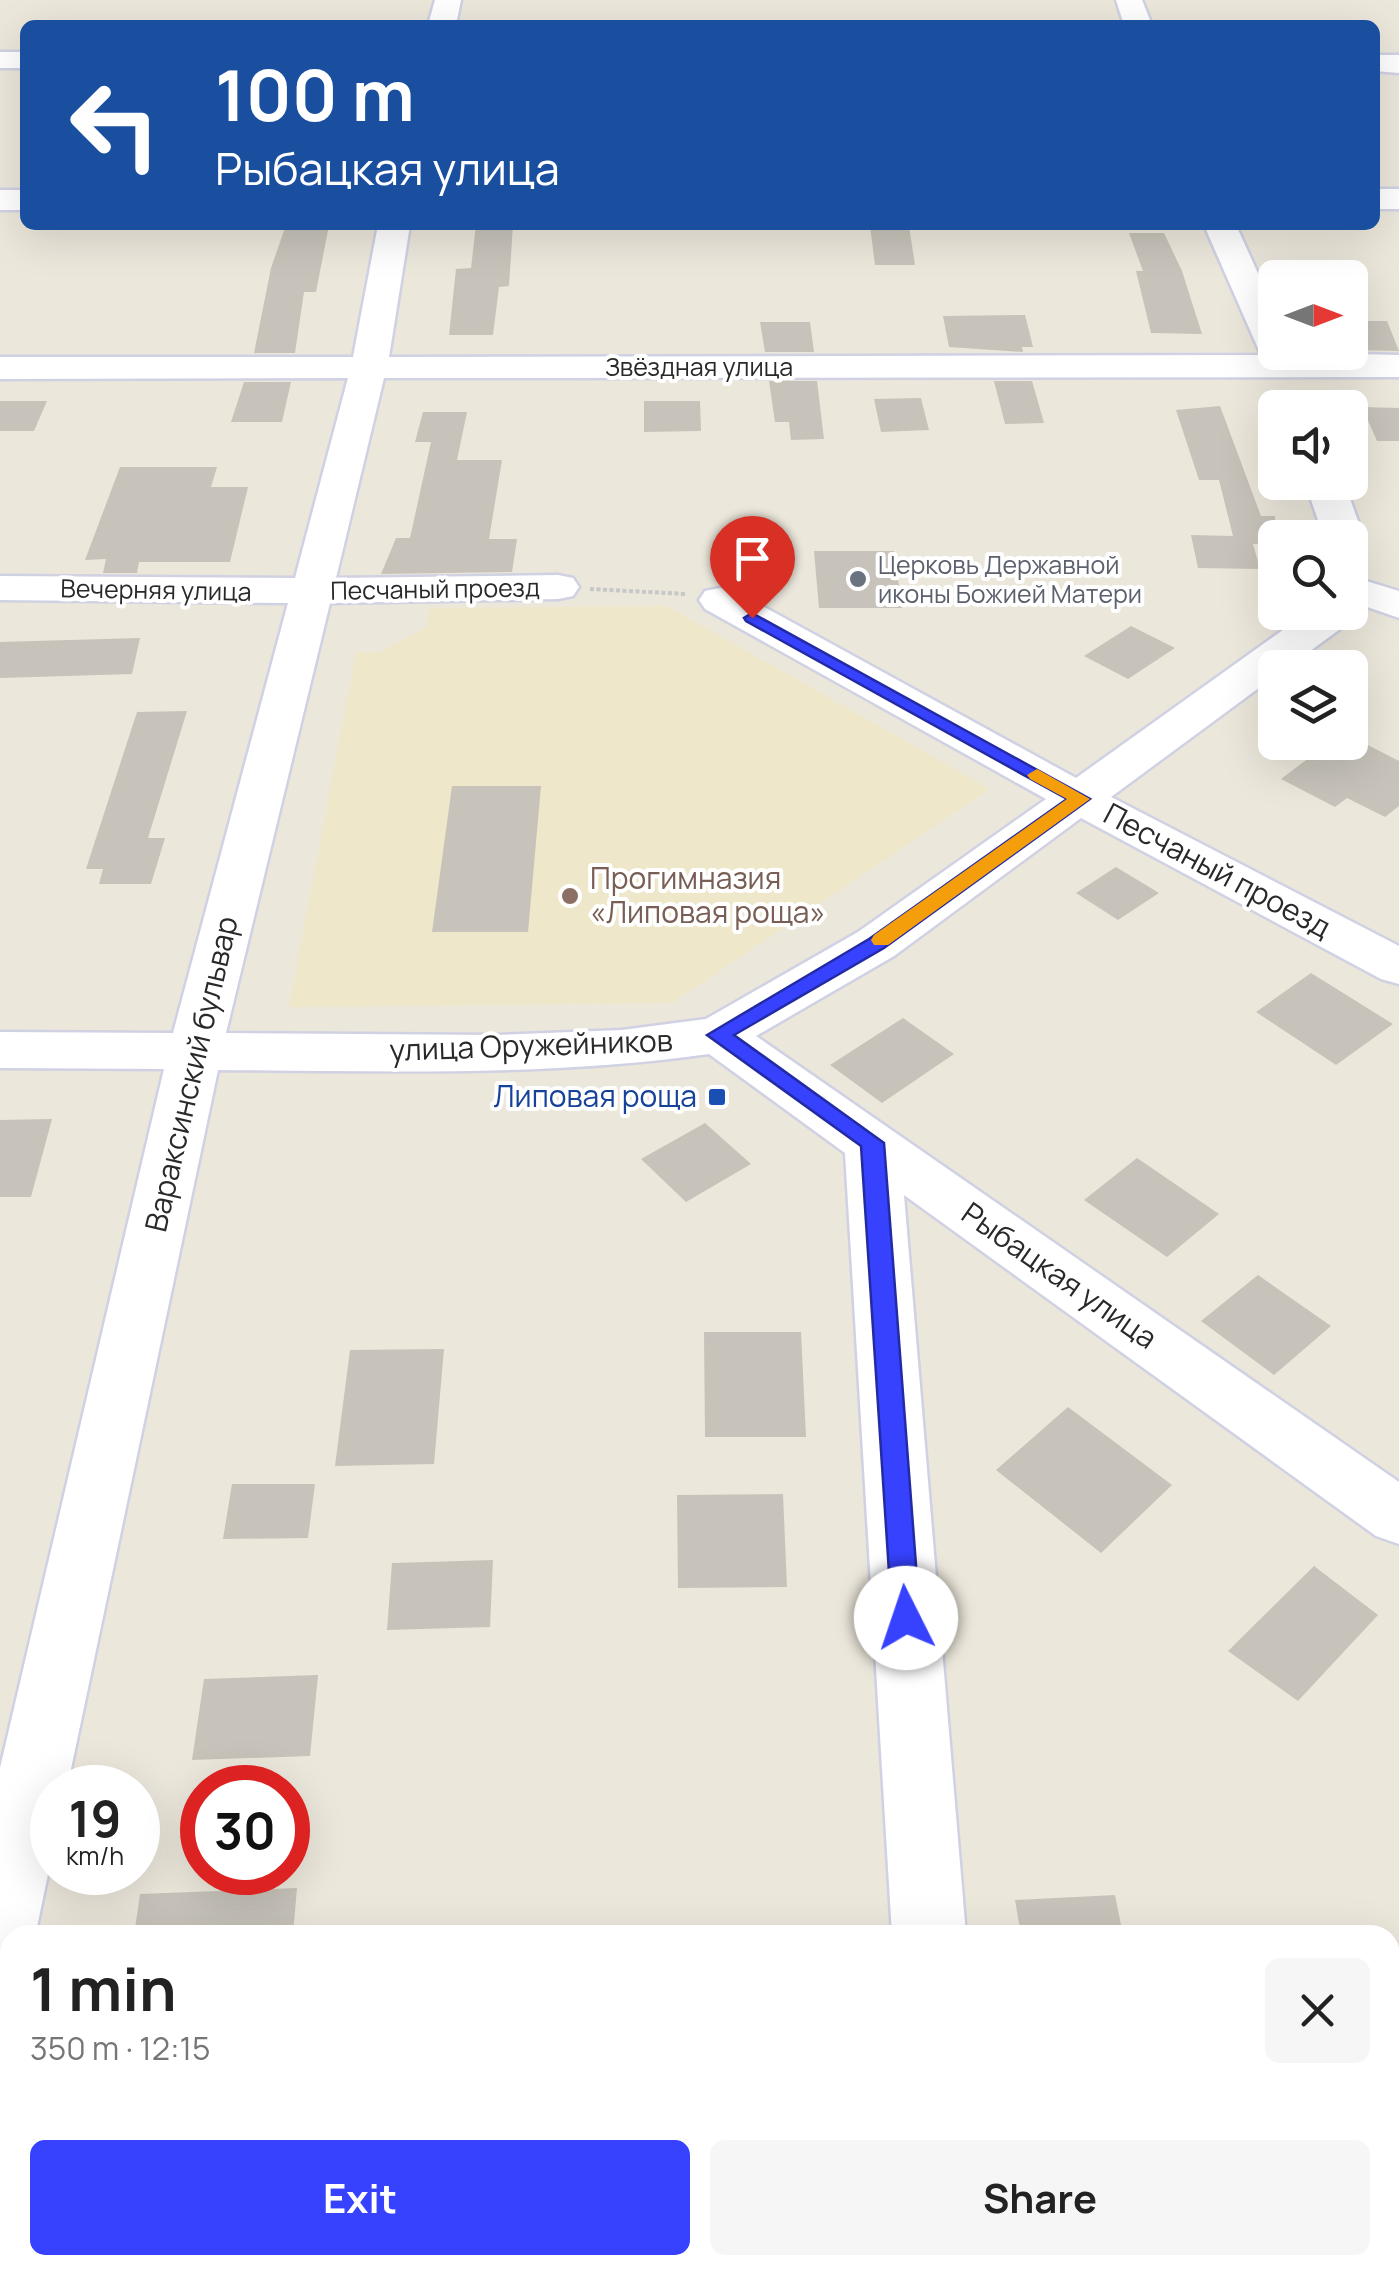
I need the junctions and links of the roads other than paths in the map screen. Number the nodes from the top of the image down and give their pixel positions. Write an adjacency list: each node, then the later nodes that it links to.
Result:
1 (393, 230): 8 (street, Вараксинский бульвар)
2 (1222, 230): 3 (street)
3 (1258, 313)
4 (1258, 366): 8 (street, Звёздная улица)
5 (1368, 366): 6 (street, Звёздная улица)
6 (1399, 366)
7 (0, 368): 8 (street, Звёздная улица)
8 (370, 368): 11 (street, Вараксинский бульвар)
9 (558, 587): 11 (street, Песчаный проезд)
10 (0, 588): 11 (street, Вечерняя улица)
11 (311, 592): 18 (street, Вараксинский бульвар)
12 (720, 600): 14 (street, Песчаный проезд)
13 (1311, 630): 14 (street, улица Оружейников)
14 (1080, 799): 15 (street, Песчаный проезд); 16 (street, улица Оружейников)
15 (1399, 967)
16 (718, 1035): 18 (street, улица Оружейников); 19 (street, Рыбацкая улица)
17 (0, 1050): 18 (street, улица Оружейников)
18 (194, 1051): 21 (street, Вараксинский бульвар)
19 (872, 1143): 20 (street, Рыбацкая улица); 22 (street)
20 (1399, 1518)
21 (0, 1925)
22 (928, 1925)

